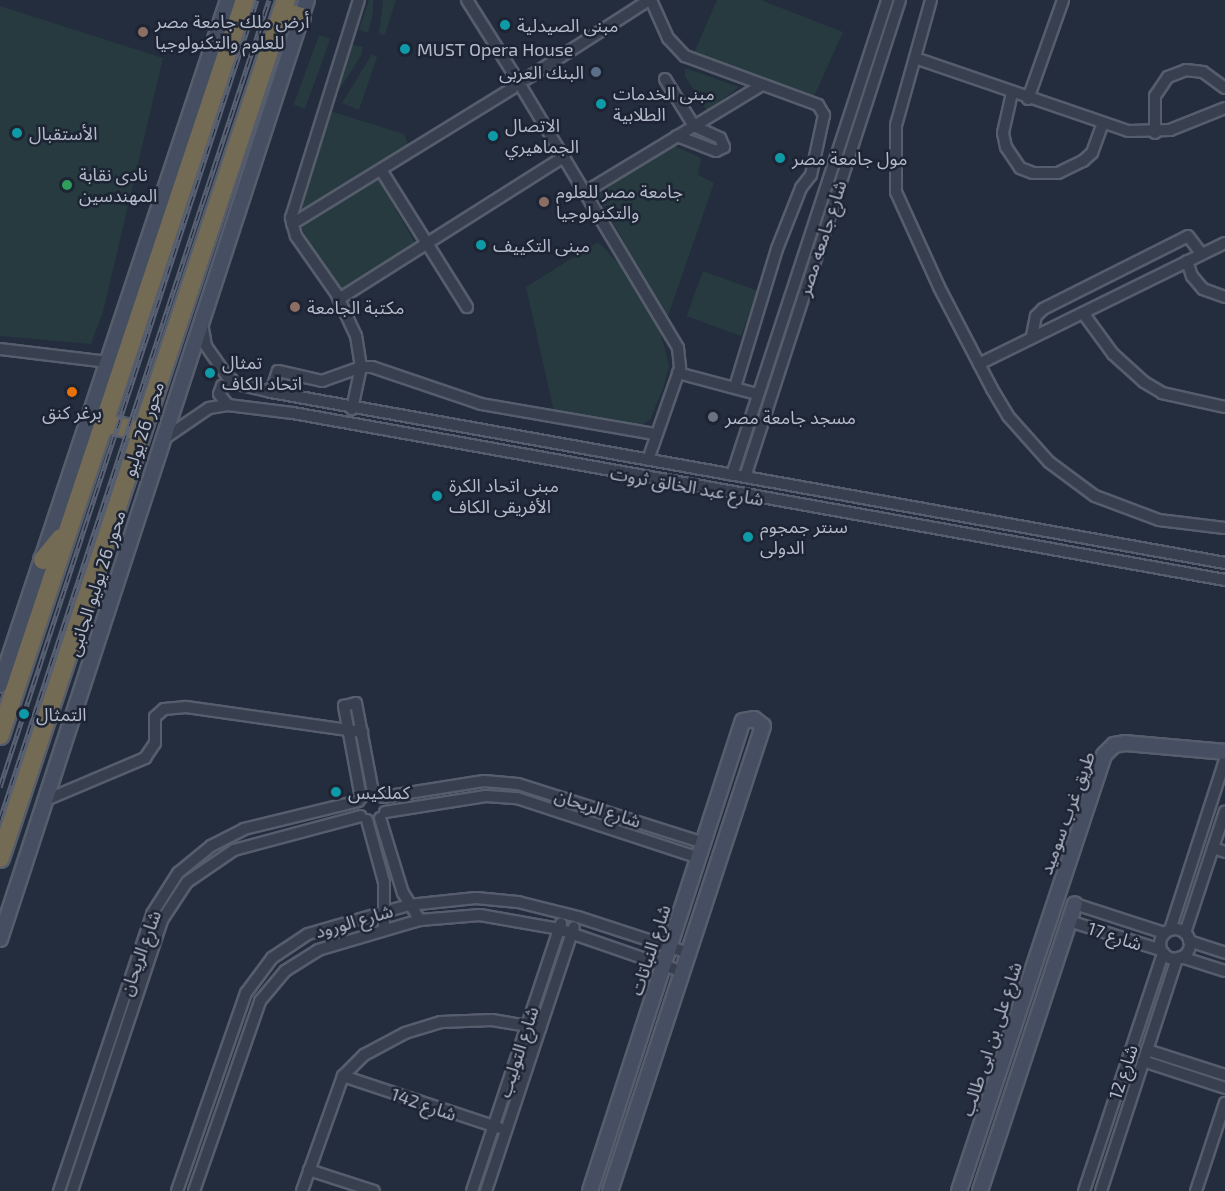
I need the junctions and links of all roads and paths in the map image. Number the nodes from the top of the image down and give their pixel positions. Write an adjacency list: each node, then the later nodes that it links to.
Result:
1 (228, 0): 12 (street)
2 (245, 0): 12 (highway)
3 (359, 0): 28 (street)
4 (467, 0): 15 (street)
5 (650, 0): 15 (street); 16 (street)
6 (887, 0): 47 (street, شارع جامعه مصر)
7 (900, 0): 57 (street, شارع جامعه مصر)
8 (931, 0): 13 (street)
9 (1063, 0): 19 (street)
10 (284, 5): 11 (highway); 52 (highway, محور 26 يوليو)
11 (304, 8): 37 (street, محور 26 يوليو الجانبى)
12 (224, 37): 40 (street); 51 (highway)
13 (915, 58): 18 (street); 41 (street)
14 (665, 79): 21 (street)
15 (520, 85): 25 (street); 26 (street)
16 (762, 85): 21 (street); 45 (street)
17 (1225, 88): 23 (street)
18 (1012, 93): 19 (street); 22 (street)
19 (1028, 99): 22 (street)
20 (1225, 108): 23 (street)
21 (694, 126): 24 (street); 24 (street)
22 (1102, 126): 23 (street)
23 (1155, 133)
24 (677, 136): 27 (street)
25 (566, 156): 27 (street); 29 (street)
26 (381, 170): 28 (street); 29 (street)
27 (587, 191): 43 (street)
28 (292, 224): 34 (street)
29 (426, 243): 34 (street); 35 (street)
30 (1225, 243): 31 (street)
31 (1201, 254): 32 (street); 38 (street)
32 (1187, 261): 33 (street); 36 (street)
33 (1225, 297)
34 (339, 299): 42 (street)
35 (466, 307)
36 (1083, 313): 38 (street); 49 (street)
37 (200, 317): 44 (street); 54 (street, محور 26 يوليو الجانبى)
38 (1032, 336): 41 (street)
39 (0, 349): 40 (street)
40 (107, 362): 60 (street)
41 (979, 364): 58 (street)
42 (361, 367): 46 (street); 50 (street); 53 (street)
43 (678, 374): 45 (street); 53 (street)
44 (237, 384): 46 (street, شارع عبد الخالق ثروت); 48 (street)
45 (735, 387): 47 (street)
46 (271, 392): 50 (street, شارع عبد الخالق ثروت)
47 (757, 394): 56 (street, شارع جامعه مصر)
48 (228, 405): 54 (street, شارع عبد الخالق ثروت); 62 (street, شارع عبد الخالق ثروت)
49 (1225, 407)
50 (352, 409): 55 (street, شارع عبد الخالق ثروت)
51 (103, 423): 52 (highway); 59 (highway)
52 (142, 431): 82 (highway, محور 26 يوليو)
53 (655, 434): 55 (street)
54 (160, 442): 72 (street, محور 26 يوليو الجانبى)
55 (648, 460): 56 (street, شارع عبد الخالق ثروت)
56 (732, 475): 57 (street, شارع عبد الخالق ثروت)
57 (745, 477): 61 (street, شارع عبد الخالق ثروت)
58 (1225, 528)
59 (68, 530): 60 (highway); 66 (highway)
60 (43, 560): 63 (street)
61 (1225, 563)
62 (1225, 580)
63 (0, 685)
64 (348, 731): 65 (street); 65 (street); 71 (street); 72 (street)
65 (362, 732): 70 (street)
66 (0, 735)
67 (1225, 752): 85 (street, طريق غرب سوميد)
68 (1225, 760): 95 (street)
69 (551, 792): 70 (street, شارع الريحان); 73 (street); 78 (street, شارع الريحان)
70 (378, 795): 71 (street, شارع الريحان); 75 (street)
71 (360, 799): 76 (street); 81 (street, شارع الريحان)
72 (46, 800): 98 (street, محور 26 يوليو الجانبى)
73 (547, 806): 75 (street, شارع الريحان); 83 (street, شارع الريحان)
74 (1225, 811): 77 (street)
75 (383, 815): 76 (street, شارع الريحان); 87 (street)
76 (364, 818): 84 (street, شارع الريحان); 88 (street)
77 (1221, 836): 79 (street)
78 (704, 843): 83 (street, شارع النباتات); 101 (street, شارع النباتات)
79 (1213, 848): 80 (street); 97 (street)
80 (1225, 852)
81 (197, 856): 84 (street); 122 (street, شارع الريحان)
82 (0, 858)
83 (699, 858): 99 (street, شارع النباتات)
84 (205, 867): 123 (street, شارع الريحان)
85 (1056, 898): 132 (street, شارع على بن ابى طالب)
86 (1075, 904): 92 (street, شارع على بن ابى طالب); 95 (street, شارع 17)
87 (409, 905): 88 (street, شارع الورود); 89 (street, شارع الورود); 91 (street)
88 (385, 911): 94 (street); 108 (street, شارع الورود)
89 (564, 914): 90 (street, شارع الورود); 93 (street, شارع التوليب)
90 (578, 917): 96 (street, شارع التوليب); 99 (street, شارع الورود)
91 (420, 920): 93 (street, شارع الورود); 94 (street, شارع الورود)
92 (1069, 921): 100 (street, شارع 17); 133 (street, شارع على بن ابى طالب)
93 (559, 928): 96 (street, شارع الورود); 107 (street, شارع التوليب)
94 (384, 929): 110 (street, شارع الورود)
95 (1167, 931): 97 (street, شارع 17); 100 (street, شارع 12)
96 (572, 933): 104 (street, شارع الورود); 109 (street, شارع التوليب)
97 (1187, 937): 102 (street); 103 (street, شارع 12)
98 (0, 939)
99 (669, 948): 101 (street, شارع الورود); 104 (street, شارع النباتات)
100 (1162, 951): 103 (street, شارع 17); 134 (street, شارع 12)
101 (688, 953): 106 (street, شارع النباتات)
102 (1225, 953)
103 (1179, 958): 105 (street); 111 (street, شارع 12)
104 (664, 966): 106 (street, شارع الورود); 130 (street, شارع النباتات)
105 (1225, 971)
106 (683, 972): 131 (street, شارع النباتات)
107 (527, 1025): 109 (street); 116 (street); 119 (street, شارع التوليب)
108 (234, 1026): 110 (street); 112 (street, شارع الورود)
109 (540, 1028): 120 (street, شارع التوليب)
110 (248, 1032): 114 (street, شارع الورود)
111 (1147, 1050): 113 (street, شارع 12); 115 (street)
112 (223, 1058): 114 (street); 124 (street, شارع الورود)
113 (1143, 1062): 117 (street); 135 (street, شارع 12)
114 (237, 1063): 125 (street, شارع الورود)
115 (1225, 1075)
116 (343, 1076): 119 (street, شارع 142); 121 (street)
117 (1225, 1088)
118 (1225, 1103): 136 (street)
119 (494, 1127): 120 (street, شارع 142); 128 (street, شارع التوليب)
120 (506, 1131): 129 (street, شارع التوليب)
121 (309, 1170): 126 (street); 127 (street)
122 (59, 1191)
123 (72, 1191)
124 (177, 1191)
125 (194, 1191)
126 (302, 1191)
127 (374, 1191)
128 (472, 1191)
129 (486, 1191)
130 (590, 1191)
131 (610, 1191)
132 (959, 1191)
133 (980, 1191)
134 (1084, 1191)
135 (1101, 1191)
136 (1196, 1191)

